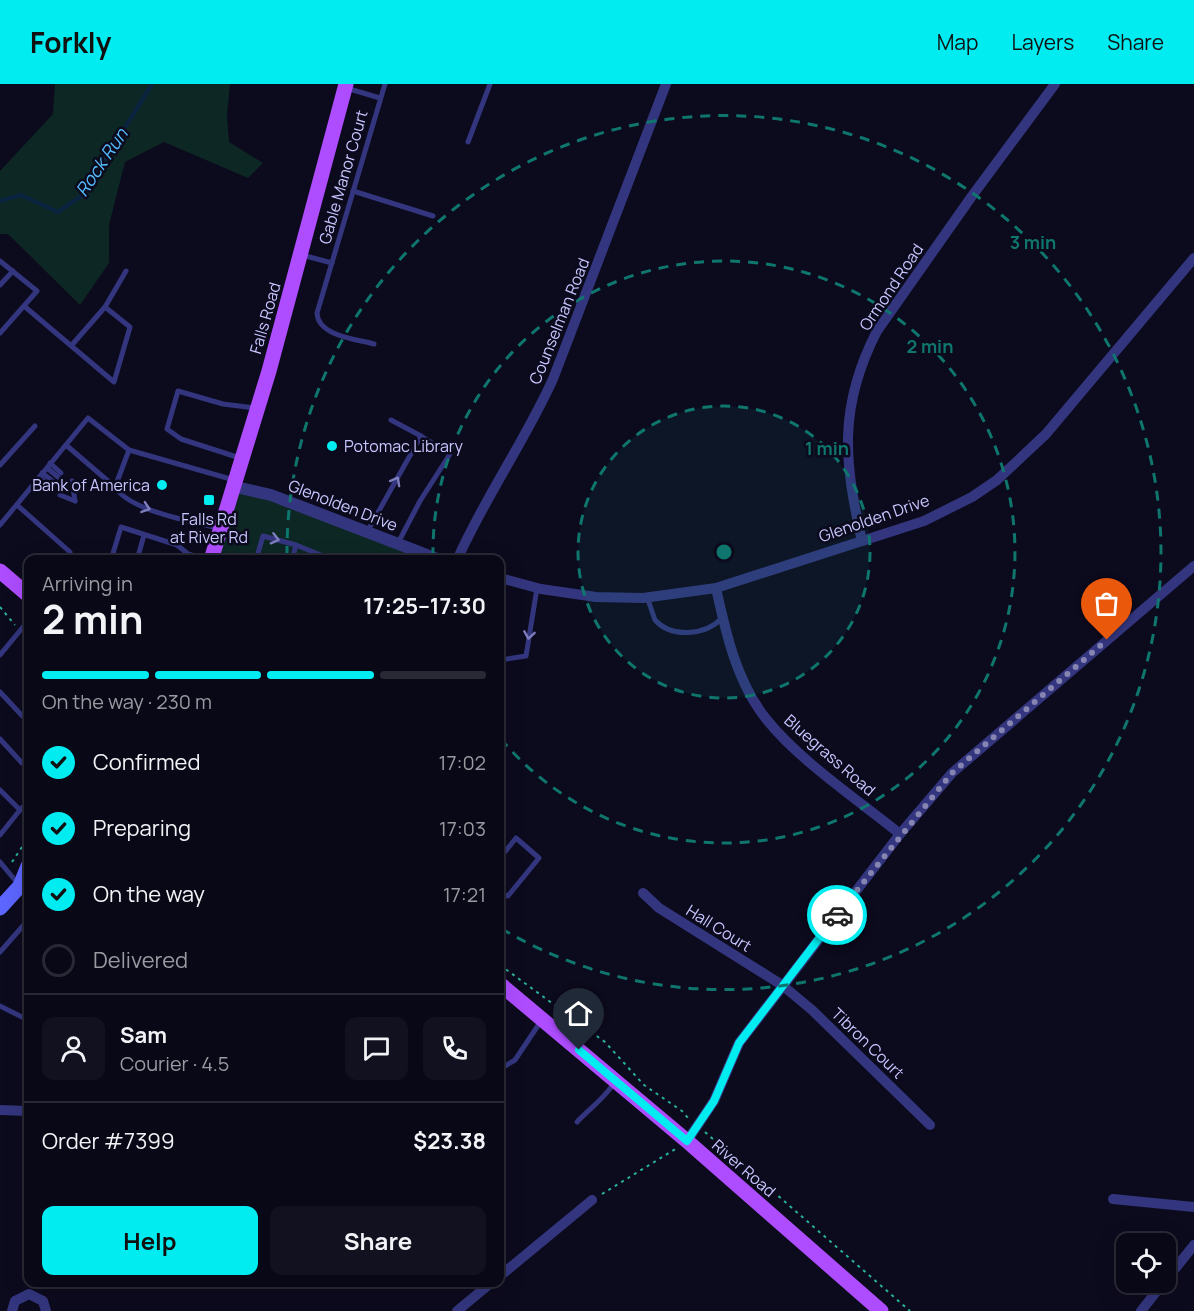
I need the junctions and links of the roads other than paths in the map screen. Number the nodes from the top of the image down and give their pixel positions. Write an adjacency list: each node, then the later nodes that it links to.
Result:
1 (385, 84): 6 (lane, Gable Manor Court)
2 (489, 84): 7 (lane)
3 (666, 84): 54 (street, Counselman Road)
4 (1055, 84): 42 (street, Ormond Road)
5 (345, 86): 6 (lane, Gable Manor Court); 10 (main road, Falls Road)
6 (380, 98): 8 (lane, Gable Manor Court)
7 (468, 142)
8 (353, 191): 9 (lane); 13 (lane, Gable Manor Court)
9 (433, 216)
10 (301, 255): 13 (lane, Gable Manor Court); 22 (main road, Falls Road)
11 (1194, 258): 42 (street, Glenolden Drive)
12 (0, 261): 14 (lane)
13 (332, 263): 20 (lane, Gable Manor Court)
14 (13, 271): 16 (lane); 17 (lane)
15 (126, 271): 18 (lane)
16 (0, 285)
17 (24, 306): 19 (lane); 21 (lane)
18 (105, 307): 21 (lane); 21 (lane)
19 (0, 333)
20 (374, 344)
21 (71, 346)
22 (257, 408): 28 (main road, Falls Road); 28 (lane)
23 (391, 420): 25 (lane)
24 (35, 426): 29 (lane)
25 (421, 436): 40 (lane, one-way to 25); 43 (lane)
26 (66, 445): 27 (lane); 30 (lane); 35 (lane)
27 (129, 450): 33 (lane); 35 (lane)
28 (241, 458): 33 (main road, Falls Road)
29 (0, 465)
30 (44, 470): 31 (lane); 34 (lane); 37 (lane)
31 (60, 475)
32 (70, 483): 36 (lane)
33 (233, 483): 39 (main road, Falls Road); 40 (street, Glenolden Drive)
34 (52, 484)
35 (115, 487): 39 (lane, one-way to 39)
36 (60, 495)
37 (16, 504): 38 (lane); 45 (lane)
38 (0, 525)
39 (220, 529): 49 (main road, Falls Road)
40 (367, 532): 43 (street, Glenolden Drive)
41 (144, 535): 46 (lane); 47 (lane); 48 (lane)
42 (861, 541): 59 (street, Glenolden Drive)
43 (398, 544): 53 (street, Glenolden Drive)
44 (296, 545): 50 (lane, one-way to 44); 51 (lane); 52 (lane)
45 (70, 552)
46 (113, 555)
47 (138, 555)
48 (185, 555)
49 (212, 555)
50 (257, 555)
51 (293, 555)
52 (321, 555)
53 (427, 555)
54 (459, 555)
55 (1194, 566): 73 (street)
56 (0, 571): 60 (main road)
57 (504, 579): 58 (street, Glenolden Drive)
58 (537, 588): 61 (street, Glenolden Drive); 65 (lane, one-way to 65)
59 (716, 588): 61 (street, Glenolden Drive); 62 (street, Bluegrass Road)
60 (24, 592)
61 (646, 597): 62 (lane)
62 (722, 618): 73 (street, Bluegrass Road)
63 (24, 626): 64 (lane)
64 (0, 655)
65 (504, 659)
66 (0, 692): 67 (lane)
67 (24, 718)
68 (0, 739): 69 (lane)
69 (24, 760)
70 (0, 790): 72 (lane)
71 (24, 806): 72 (lane)
72 (20, 810): 74 (lane)
73 (900, 834): 84 (street)
74 (0, 835)
75 (504, 853): 80 (lane)
76 (0, 862): 77 (lane)
77 (24, 884)
78 (24, 888): 81 (main road)
79 (643, 892): 84 (street, Hall Court)
80 (504, 895)
81 (0, 908)
82 (24, 925): 83 (lane)
83 (0, 952)
84 (782, 985): 94 (street, Tibron Court); 95 (street)
85 (504, 987): 88 (main road, River Road)
86 (0, 1006): 87 (lane)
87 (24, 1018)
88 (542, 1020): 89 (lane); 90 (main road, River Road)
89 (504, 1067)
90 (615, 1081): 93 (lane); 95 (main road, River Road)
91 (0, 1110): 92 (street)
92 (24, 1111)
93 (577, 1122)
94 (930, 1125)
95 (687, 1141): 107 (main road, River Road)
96 (1113, 1199): 98 (street)
97 (592, 1200): 101 (street)
98 (1194, 1207)
99 (1194, 1245): 100 (street)
100 (1176, 1267)
101 (504, 1273)
102 (486, 1287): 106 (street)
103 (1155, 1293): 108 (street)
104 (12, 1311): 105 (street)
105 (46, 1311)
106 (457, 1311)
107 (881, 1311)
108 (1141, 1311)

